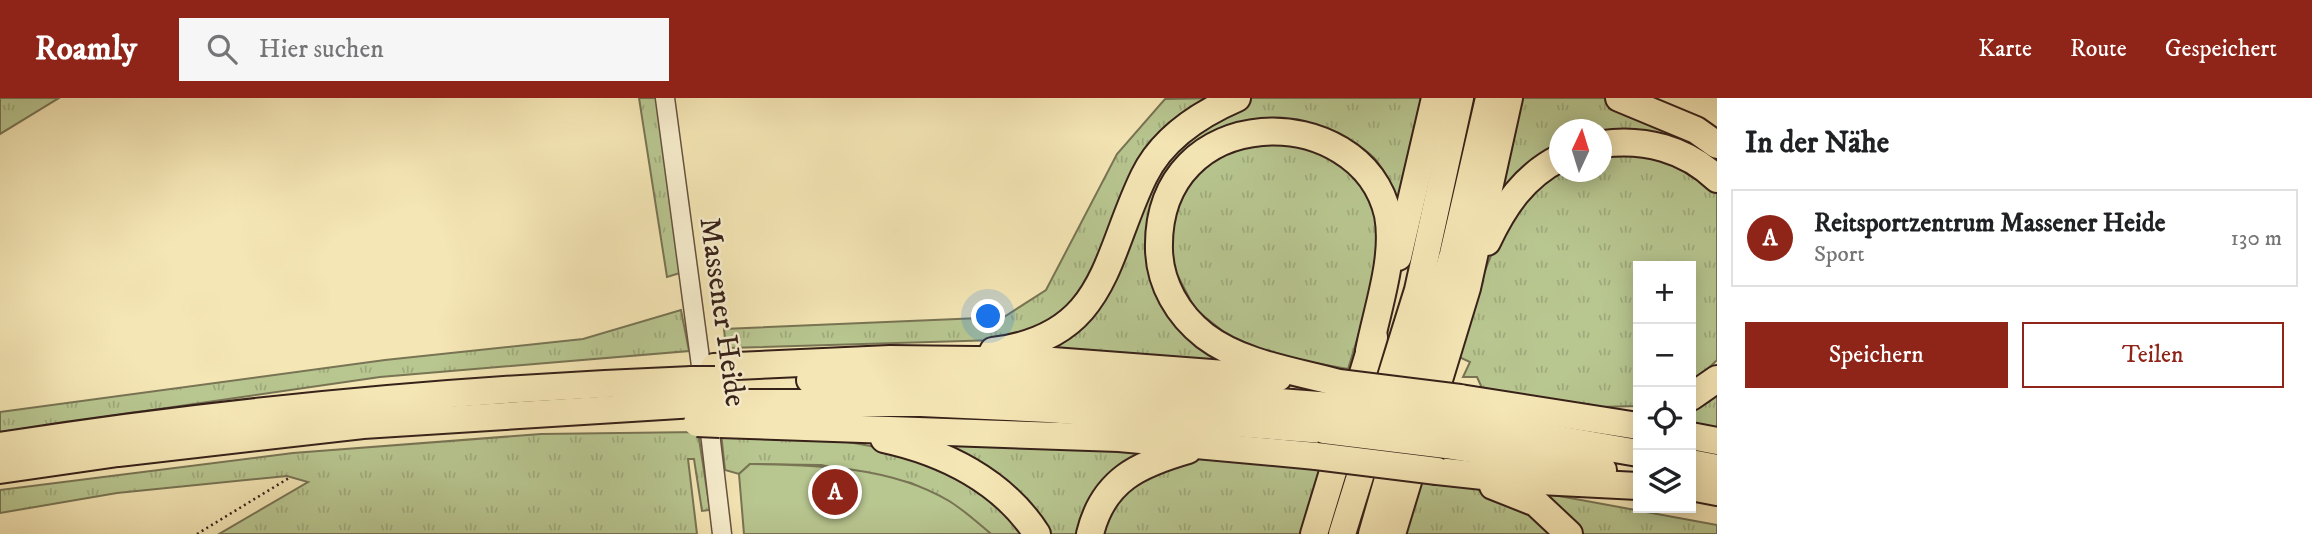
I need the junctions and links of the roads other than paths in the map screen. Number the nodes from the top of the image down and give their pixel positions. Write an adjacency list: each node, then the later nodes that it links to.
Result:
1 (665, 98): 34 (street, Massener Heide)
2 (1237, 98): 14 (highway)
3 (1435, 98): 13 (highway)
4 (1460, 98): 38 (highway)
5 (1489, 98): 39 (highway)
6 (1509, 98): 12 (highway)
7 (1619, 98): 9 (highway)
8 (1612, 144): 11 (highway)
9 (1717, 145)
10 (1549, 165): 12 (highway)
11 (1717, 179)
12 (1467, 288): 33 (highway)
13 (1369, 351): 18 (highway); 37 (highway)
14 (890, 359): 16 (highway); 18 (highway)
15 (1717, 379): 17 (highway)
16 (705, 393): 18 (highway); 23 (highway); 26 (highway); 29 (highway)
17 (1696, 394)
18 (1332, 406): 21 (highway, bridge)
19 (1562, 412): 20 (highway); 21 (highway); 22 (highway)
20 (1633, 413)
21 (1453, 421): 28 (highway); 31 (highway)
22 (1633, 425)
23 (835, 429): 27 (highway); 35 (highway)
24 (1696, 437): 25 (highway)
25 (1717, 441)
26 (0, 446)
27 (1245, 448): 30 (highway, bridge); 36 (highway)
28 (1633, 452)
29 (0, 470)
30 (1437, 471): 32 (highway); 42 (highway)
31 (1633, 475)
32 (1633, 486)
33 (1407, 488): 40 (highway); 41 (highway)
34 (722, 534)
35 (1037, 534)
36 (1090, 534)
37 (1314, 534)
38 (1342, 534)
39 (1372, 534)
40 (1392, 534)
41 (1399, 534)
42 (1569, 534)

